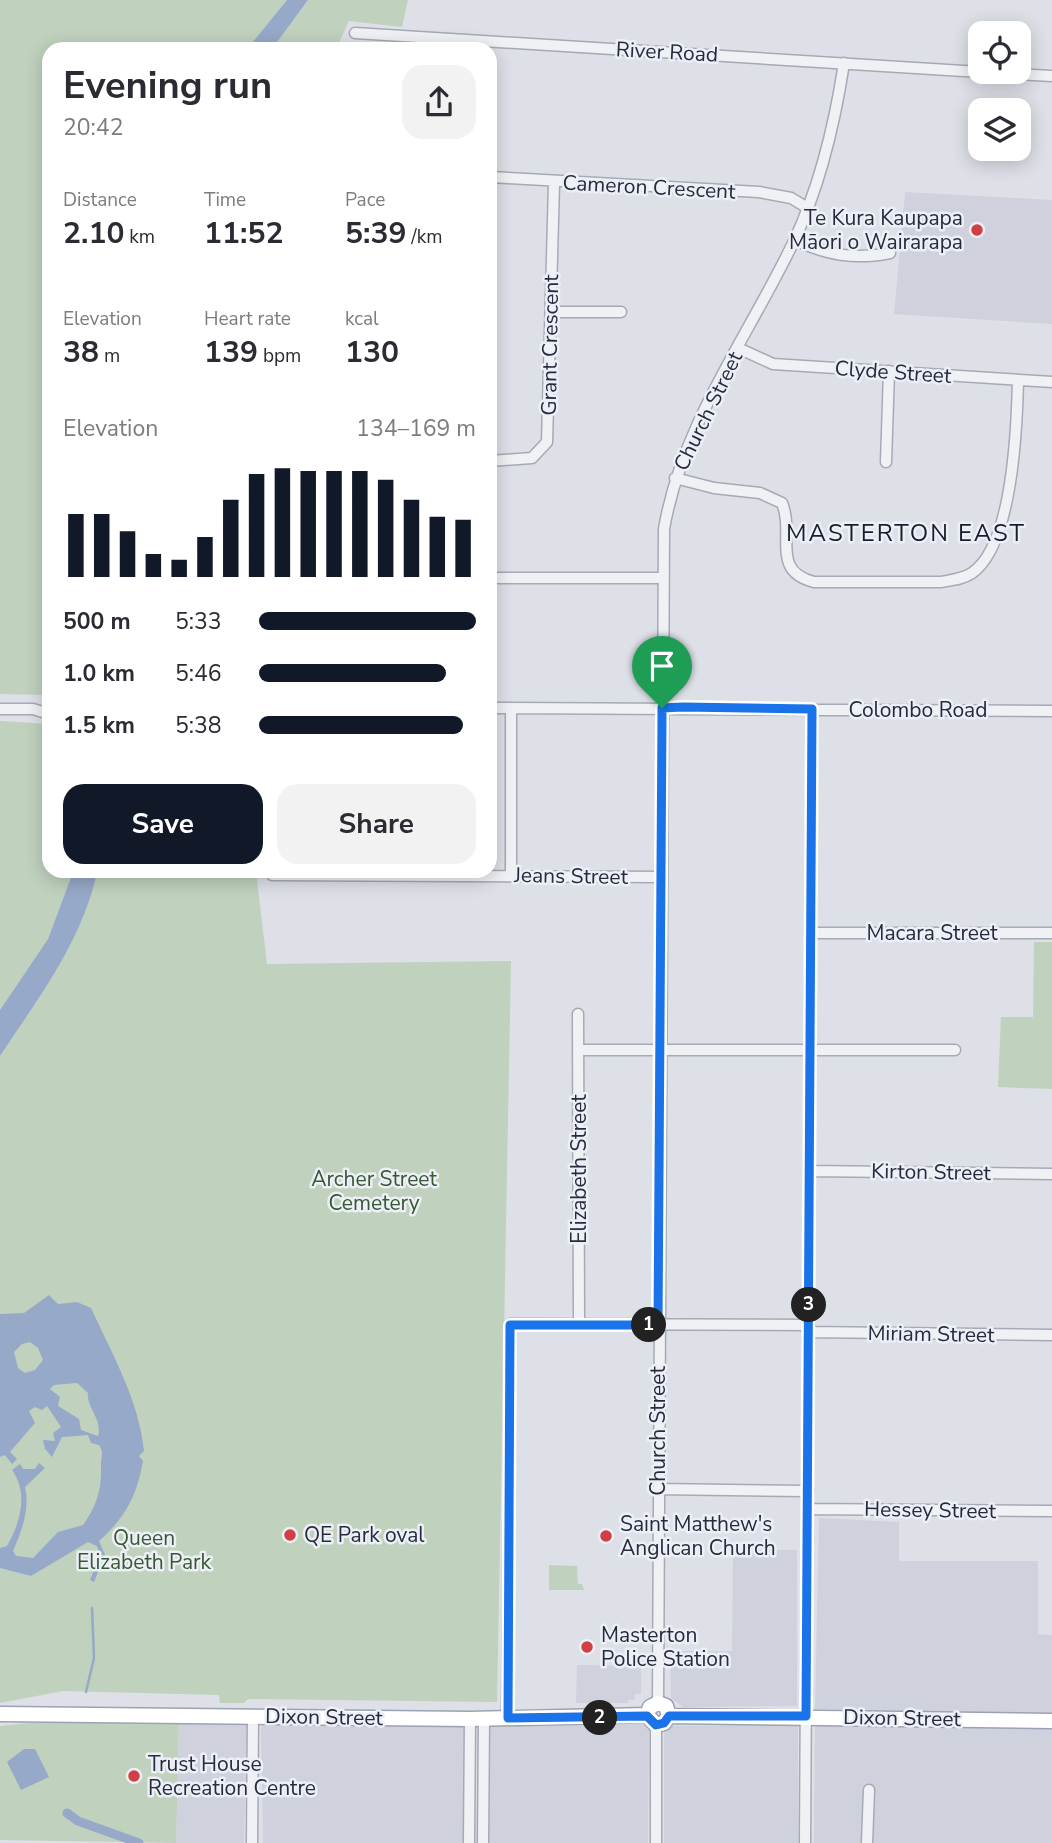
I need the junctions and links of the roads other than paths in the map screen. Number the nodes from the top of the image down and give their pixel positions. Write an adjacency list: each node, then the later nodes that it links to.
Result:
1 (355, 33): 2 (street, River Road)
2 (844, 63): 3 (street, River Road); 8 (street, Church Street)
3 (968, 71)
4 (1031, 75): 5 (street, River Road)
5 (1052, 76)
6 (497, 178): 7 (street, Cameron Crescent)
7 (554, 183): 8 (street, Cameron Crescent); 11 (street, Grant Crescent)
8 (806, 207): 9 (street, Church Street)
9 (794, 240): 10 (street); 13 (street, Church Street)
10 (890, 253)
11 (551, 312): 12 (street); 17 (street, Grant Crescent)
12 (621, 312)
13 (738, 348): 14 (street, Clyde Street); 19 (street, Church Street)
14 (889, 371): 15 (street, Clyde Street); 18 (street)
15 (1018, 380): 16 (street, Clyde Street); 19 (street)
16 (1052, 382)
17 (497, 461)
18 (886, 462)
19 (675, 478): 21 (street, Church Street)
20 (497, 578): 21 (street)
21 (663, 578): 24 (street, Church Street)
22 (497, 708): 23 (street, Colombo Road)
23 (511, 708): 24 (street, Colombo Road); 30 (street)
24 (662, 708): 26 (street, Colombo Road); 31 (street, Church Street)
25 (0, 709): 27 (street)
26 (812, 709): 28 (street, Colombo Road); 32 (street)
27 (42, 710)
28 (1052, 711)
29 (497, 876): 30 (street, Jeans Street)
30 (511, 876): 31 (street, Jeans Street)
31 (661, 877): 35 (street, Church Street)
32 (812, 933): 33 (street, Macara Street); 38 (street)
33 (1052, 933)
34 (578, 1014): 36 (street, Elizabeth Street)
35 (660, 1049): 36 (street); 38 (street); 42 (street, Church Street)
36 (578, 1050): 41 (street, Elizabeth Street)
37 (955, 1050): 38 (street)
38 (811, 1051): 39 (street)
39 (810, 1171): 40 (street, Kirton Street); 43 (street)
40 (1052, 1174)
41 (579, 1324): 42 (street, Miriam Street); 55 (street, Miriam Street)
42 (658, 1325): 43 (street, Miriam Street); 45 (street, Church Street)
43 (809, 1329): 44 (street, Miriam Street); 46 (street)
44 (1052, 1335)
45 (658, 1489): 46 (street); 49 (street, Church Street)
46 (807, 1491): 47 (street)
47 (807, 1509): 48 (street, Hessey Street); 53 (street)
48 (1052, 1511)
49 (658, 1703): 52 (main road); 56 (main road)
50 (0, 1714): 51 (main road, Dixon Street)
51 (253, 1716): 54 (main road, Dixon Street); 59 (street)
52 (669, 1716): 53 (main road, Dixon Street); 56 (main road)
53 (806, 1716): 57 (main road, Dixon Street); 63 (street)
54 (477, 1718): 55 (main road, Dixon Street); 60 (street); 61 (street)
55 (508, 1718): 56 (main road, Dixon Street)
56 (652, 1720): 62 (street)
57 (1052, 1721)
58 (869, 1790): 64 (street)
59 (252, 1843)
60 (470, 1843)
61 (483, 1843)
62 (656, 1843)
63 (805, 1843)
64 (867, 1843)

